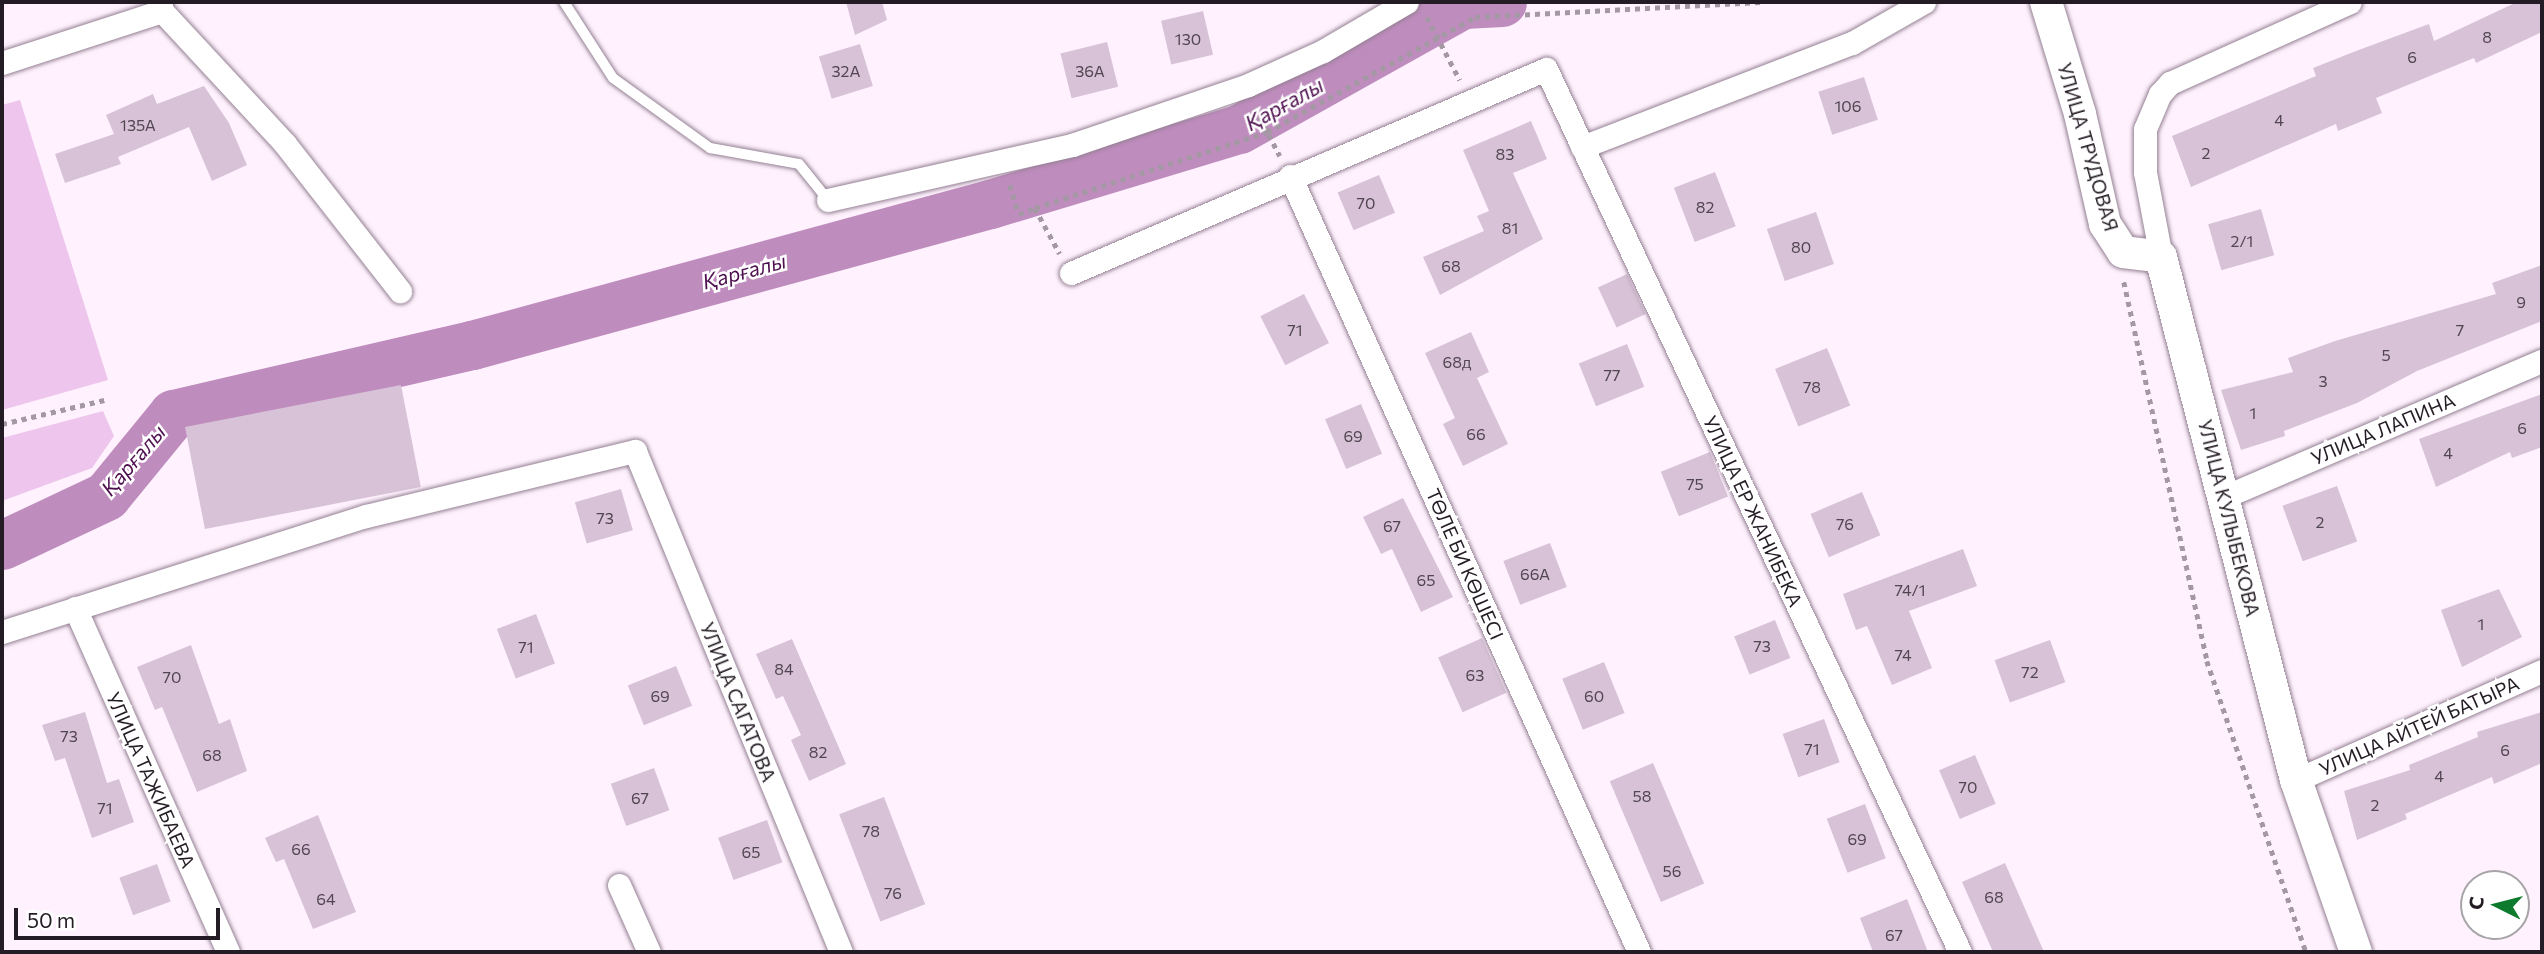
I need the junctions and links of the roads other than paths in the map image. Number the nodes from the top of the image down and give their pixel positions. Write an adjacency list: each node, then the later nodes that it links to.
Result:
1 (564, 2): 10 (lane)
2 (1924, 2): 8 (street)
3 (2046, 2): 11 (street, УЛИЦА ТРУДОВАЯ)
4 (2350, 2): 11 (street, УЛИЦА КУЛЫБЕКОВА)
5 (161, 6): 7 (street); 13 (street)
6 (1415, 7): 10 (street)
7 (2, 63)
8 (1583, 147): 9 (street, УЛИЦА ЕР ЖАНИБЕКА); 25 (street, УЛИЦА ЕР ЖАНИБЕКА)
9 (1290, 176): 12 (street); 24 (street, ТӨЛЕ БИ КӨШЕСІ)
10 (828, 200)
11 (2161, 257): 15 (street, УЛИЦА КУЛЫБЕКОВА)
12 (1071, 273)
13 (400, 291)
14 (2542, 360): 15 (street, УЛИЦА ЛАПИНА)
15 (2224, 497): 19 (street, УЛИЦА КУЛЫБЕКОВА)
16 (75, 608): 17 (street); 21 (street, УЛИЦА ТАЖИБАЕВА); 23 (street, УЛИЦА САГАТОВА)
17 (2, 632)
18 (2542, 671): 19 (street, УЛИЦА АЙТЕЙ БАТЫРА)
19 (2296, 780): 26 (street, УЛИЦА КУЛЫБЕКОВА)
20 (619, 886): 22 (street)
21 (228, 952)
22 (649, 952)
23 (841, 952)
24 (1639, 952)
25 (1961, 952)
26 (2356, 952)

